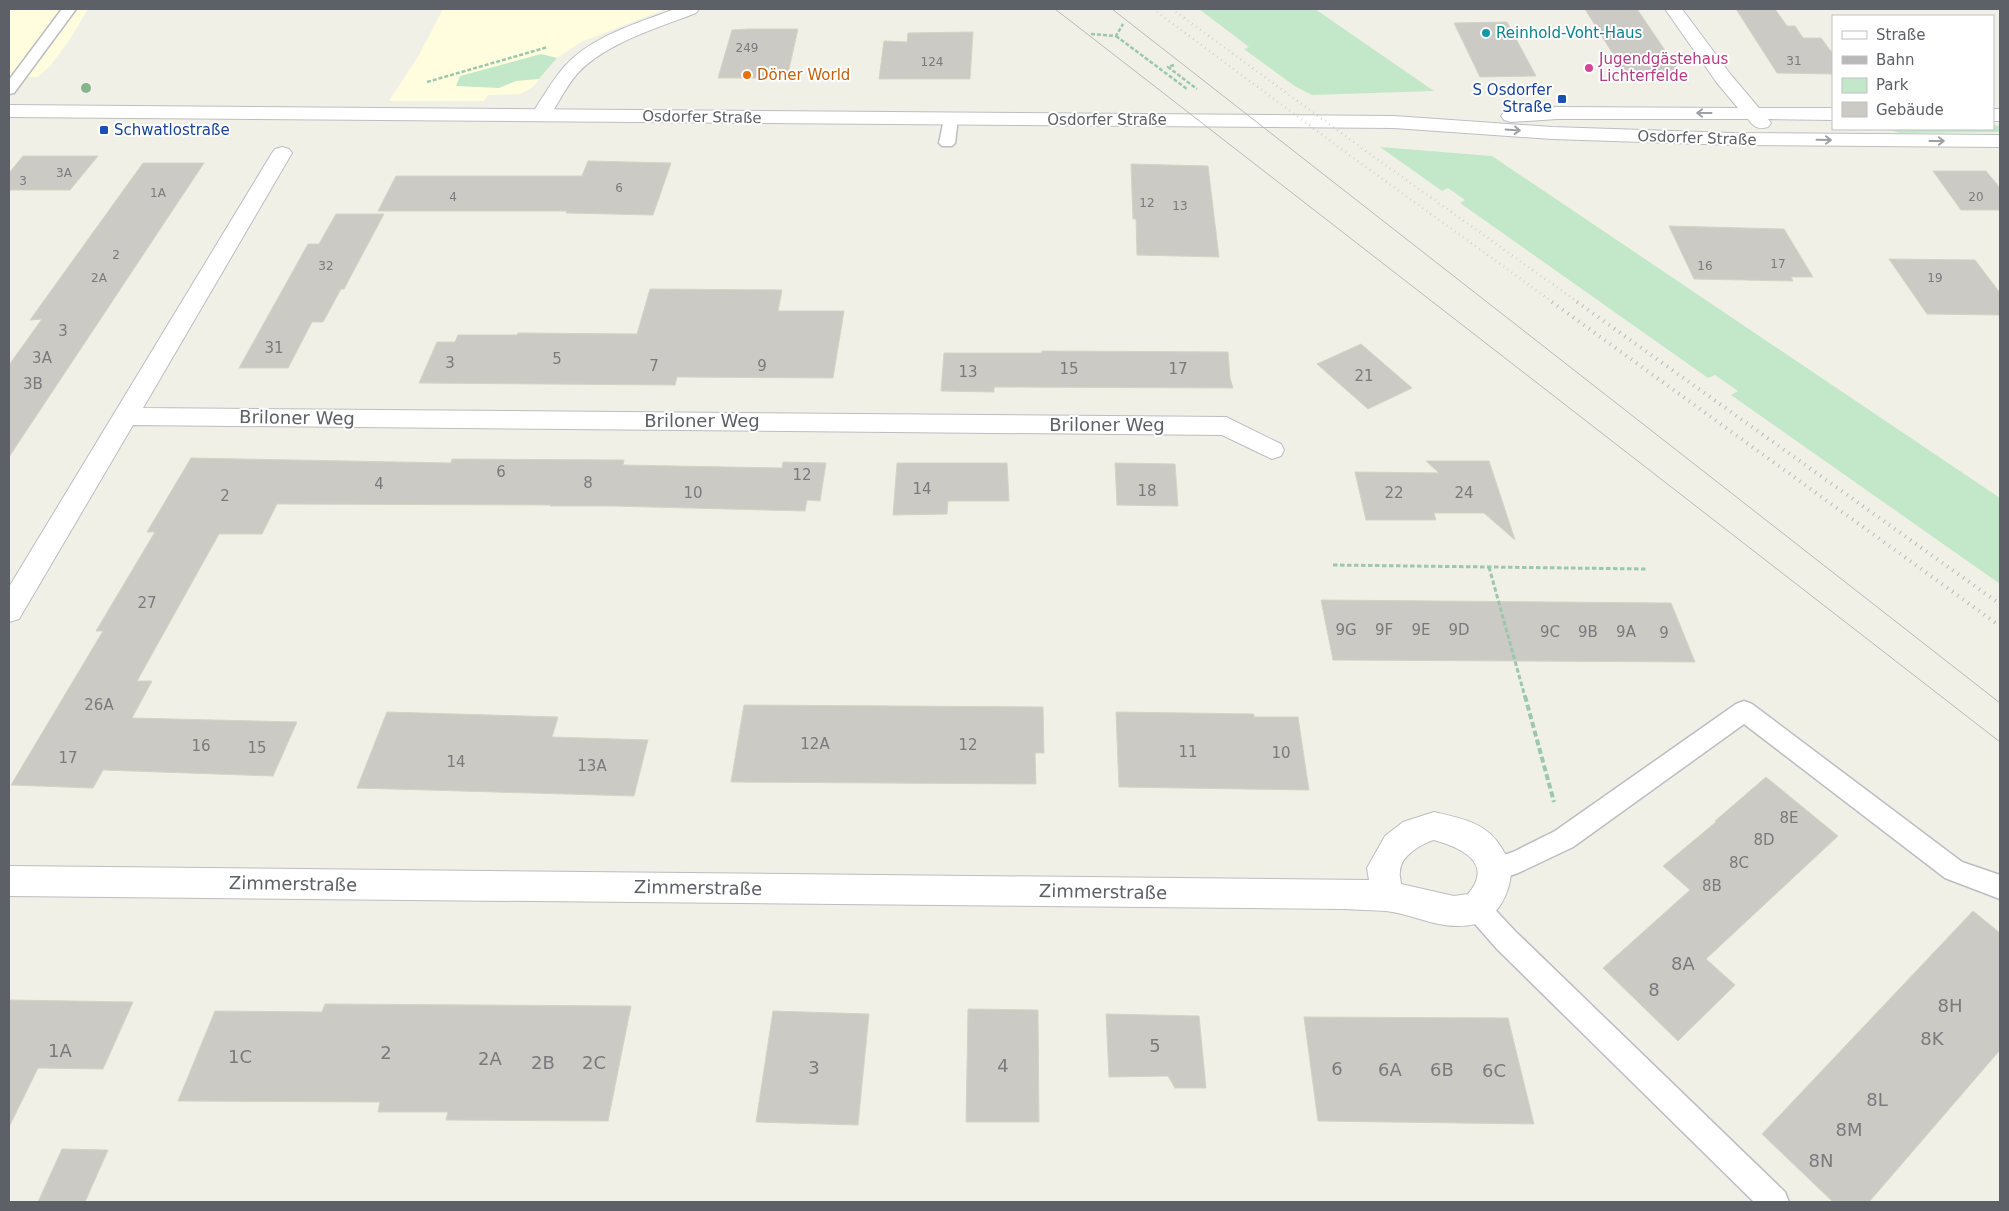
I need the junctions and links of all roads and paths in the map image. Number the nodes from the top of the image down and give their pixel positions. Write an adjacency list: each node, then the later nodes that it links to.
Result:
1 (69, 9): 8 (lane)
2 (690, 9): 14 (street)
3 (1673, 9): 12 (street)
4 (1122, 24): 6 (path)
5 (1092, 34): 6 (path)
6 (1116, 36): 9 (path)
7 (1174, 65): 10 (path)
8 (9, 90)
9 (1192, 93)
10 (1202, 93)
11 (9, 111): 14 (street, Osdorfer Straße)
12 (1753, 113): 13 (street, Osdorfer Straße); 16 (street, Osdorfer Straße, one-way to 16); 18 (street)
13 (1832, 114)
14 (541, 116): 15 (street, Osdorfer Straße)
15 (951, 119): 16 (street, Osdorfer Straße); 20 (lane)
16 (1394, 122): 18 (street, Osdorfer Straße, one-way to 18)
17 (1882, 135): 18 (street, Osdorfer Straße, one-way to 17); 19 (street, Osdorfer Straße, one-way to 19)
18 (1775, 140)
19 (2000, 141)
20 (947, 143)
21 (282, 153): 22 (street)
22 (126, 416): 23 (street, Briloner Weg); 27 (street)
23 (1272, 450)
24 (1333, 564): 25 (path)
25 (1489, 567): 26 (path); 28 (path)
26 (1646, 569)
27 (9, 611)
28 (1564, 839): 29 (lane); 31 (lane)
29 (1495, 869): 32 (street); 33 (street)
30 (9, 881): 32 (street, Zimmerstraße)
31 (2000, 888)
32 (1387, 896): 33 (street, Zimmerstraße)
33 (1477, 908): 34 (lane)
34 (1775, 1202)

